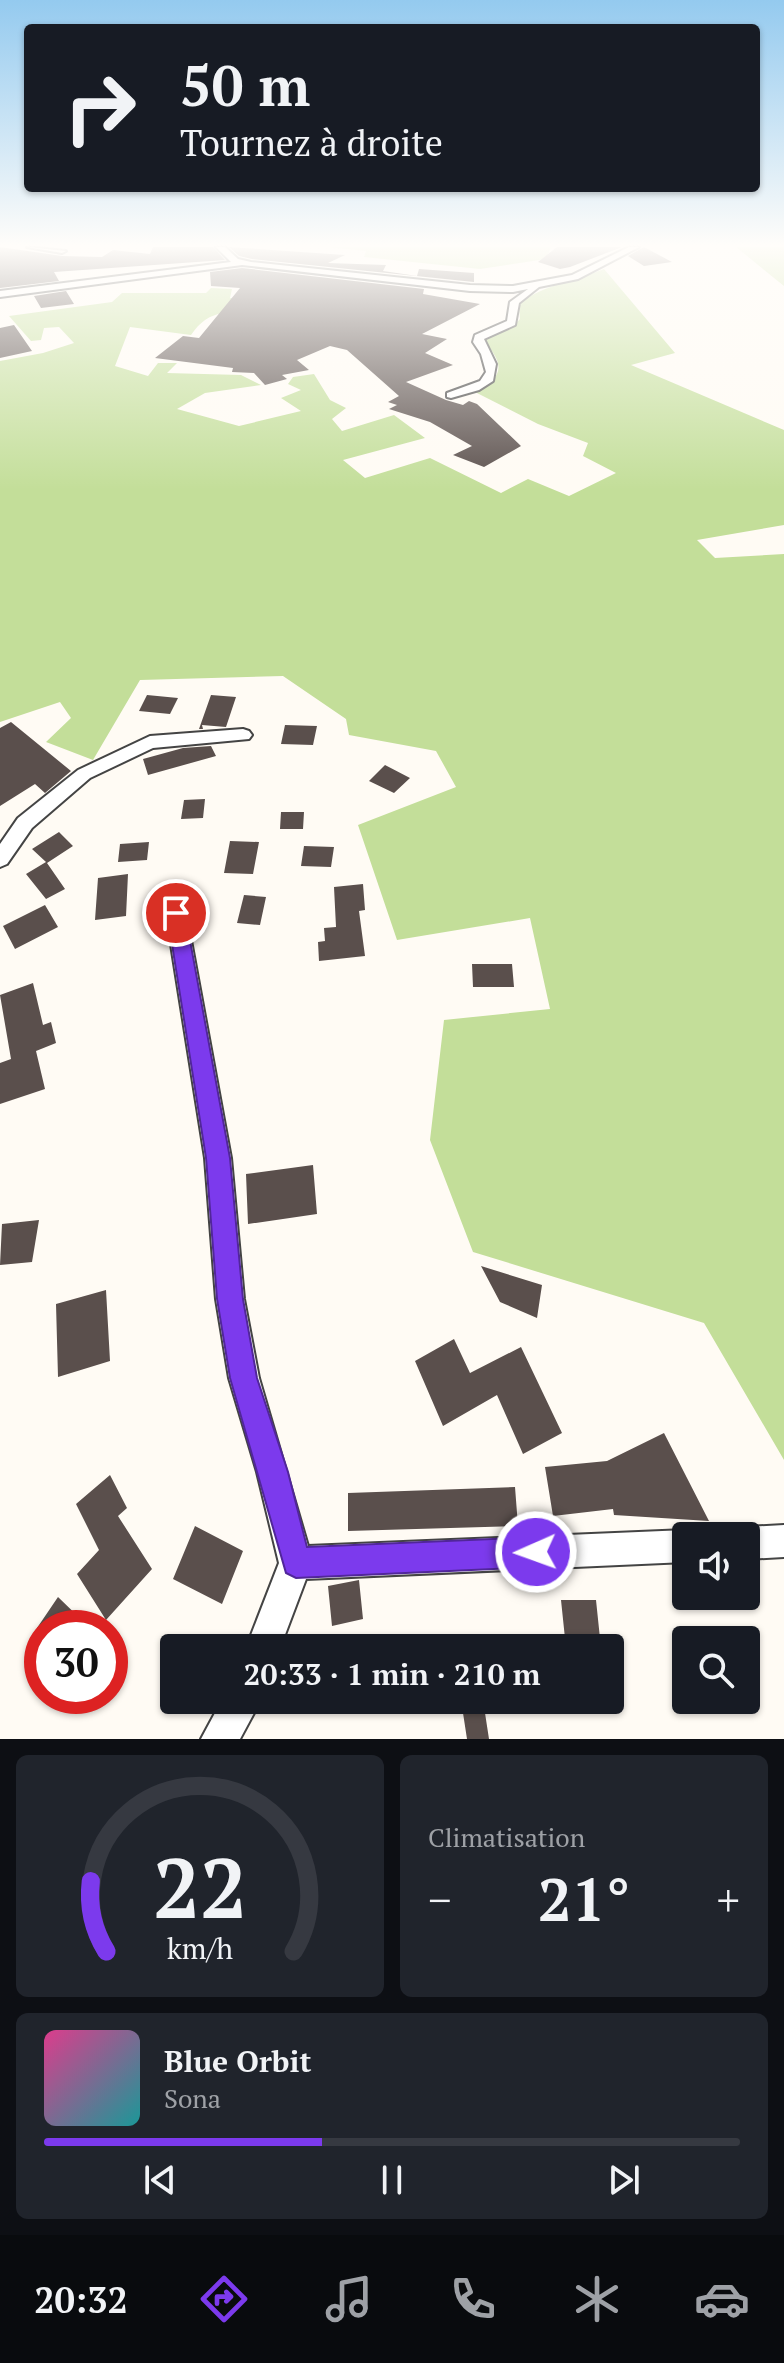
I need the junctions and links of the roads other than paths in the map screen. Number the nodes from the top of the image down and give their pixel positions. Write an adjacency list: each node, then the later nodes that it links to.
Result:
1 (500, 328): 2 (street)
2 (451, 395)
3 (243, 735): 4 (street)
4 (0, 859)
5 (176, 913): 9 (street)
6 (784, 1541): 7 (street)
7 (760, 1542)
8 (672, 1547): 9 (street)
9 (296, 1563): 10 (street)
10 (268, 1634)
11 (234, 1714): 12 (street)
12 (219, 1739)

